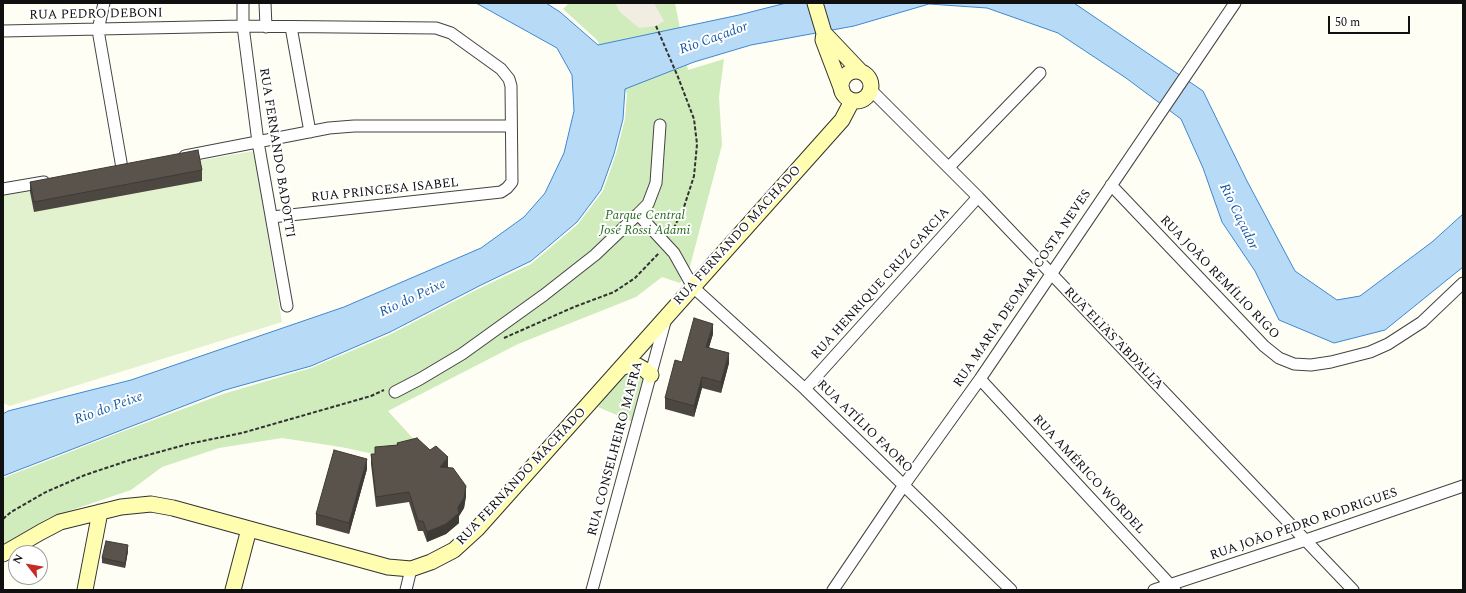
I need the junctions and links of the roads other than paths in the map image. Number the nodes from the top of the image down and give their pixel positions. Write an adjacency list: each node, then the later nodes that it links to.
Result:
1 (104, 3): 9 (street)
2 (243, 3): 6 (street, RUA FERNANDO BADOTTI)
3 (266, 3): 7 (street)
4 (815, 3): 11 (main road)
5 (1235, 3): 24 (street, RUA MARIA DEOMAR COSTA NEVES)
6 (243, 26): 7 (street, RUA PEDRO DEBONI); 9 (street, RUA PEDRO DEBONI); 19 (street, RUA FERNANDO BADOTTI)
7 (266, 27): 8 (street, RUA PEDRO DEBONI)
8 (291, 27): 17 (street, RUA PEDRO DEBONI); 18 (street)
9 (98, 30): 10 (street, RUA PEDRO DEBONI); 22 (street)
10 (3, 31)
11 (823, 32): 12 (main road); 15 (main road)
12 (861, 72): 14 (main road); 15 (main road)
13 (1040, 73): 21 (street)
14 (871, 90): 15 (main road); 21 (street, RUA ELIAS ABDALLA)
15 (847, 96): 32 (main road, RUA FERNANDO MACHADO)
16 (660, 125): 28 (street)
17 (511, 126): 18 (street); 26 (street, RUA PEDRO DEBONI)
18 (310, 132): 19 (street)
19 (258, 142): 20 (street); 29 (street, RUA FERNANDO BADOTTI)
20 (175, 158)
21 (949, 167): 27 (street, RUA ELIAS ABDALLA)
22 (122, 168)
23 (55, 180): 25 (street)
24 (1111, 185): 30 (street, RUA MARIA DEOMAR COSTA NEVES); 31 (street, RUA JOÃO REMÍLIO RIGO)
25 (3, 189)
26 (501, 192): 29 (street, RUA PRINCESA ISABEL)
27 (978, 197): 30 (street, RUA ELIAS ABDALLA); 38 (street, RUA HENRIQUE CRUZ GARCIA)
28 (638, 214): 32 (street, RUA ATÍLIO FAORO); 39 (street)
29 (272, 217): 33 (street, RUA FERNANDO BADOTTI)
30 (1051, 274): 37 (street, RUA MARIA DEOMAR COSTA NEVES); 44 (street, RUA ELIAS ABDALLA)
31 (1463, 283)
32 (693, 287): 34 (main road, RUA FERNANDO MACHADO); 38 (street, RUA ATÍLIO FAORO)
33 (287, 306)
34 (666, 316): 35 (main road, RUA FERNANDO MACHADO); 36 (street, RUA CONSELHEIRO MAFRA)
35 (623, 367): 36 (main road); 46 (main road, RUA FERNANDO MACHADO)
36 (651, 375): 51 (street, RUA CONSELHEIRO MAFRA)
37 (980, 379): 40 (street, RUA MARIA DEOMAR COSTA NEVES); 47 (street, RUA AMÉRICO WORDEL)
38 (805, 389): 40 (street, RUA ATÍLIO FAORO)
39 (390, 391)
40 (904, 485): 52 (street, RUA MARIA DEOMAR COSTA NEVES); 53 (street, RUA ATÍLIO FAORO)
41 (1463, 486): 44 (street, RUA JOÃO PEDRO RODRIGUES)
42 (100, 512): 43 (main road, RUA FERNANDO MACHADO); 45 (main road, RUA FERNANDO MACHADO); 48 (main road)
43 (249, 529): 46 (main road, RUA FERNANDO MACHADO); 49 (main road)
44 (1306, 540): 47 (street, RUA JOÃO PEDRO RODRIGUES); 55 (street, RUA ELIAS ABDALLA)
45 (3, 554)
46 (412, 569): 50 (street)
47 (1173, 588): 54 (street, RUA JOÃO PEDRO RODRIGUES)
48 (85, 590)
49 (233, 590)
50 (406, 590)
51 (592, 590)
52 (833, 590)
53 (1011, 590)
54 (1154, 590)
55 (1353, 590)

